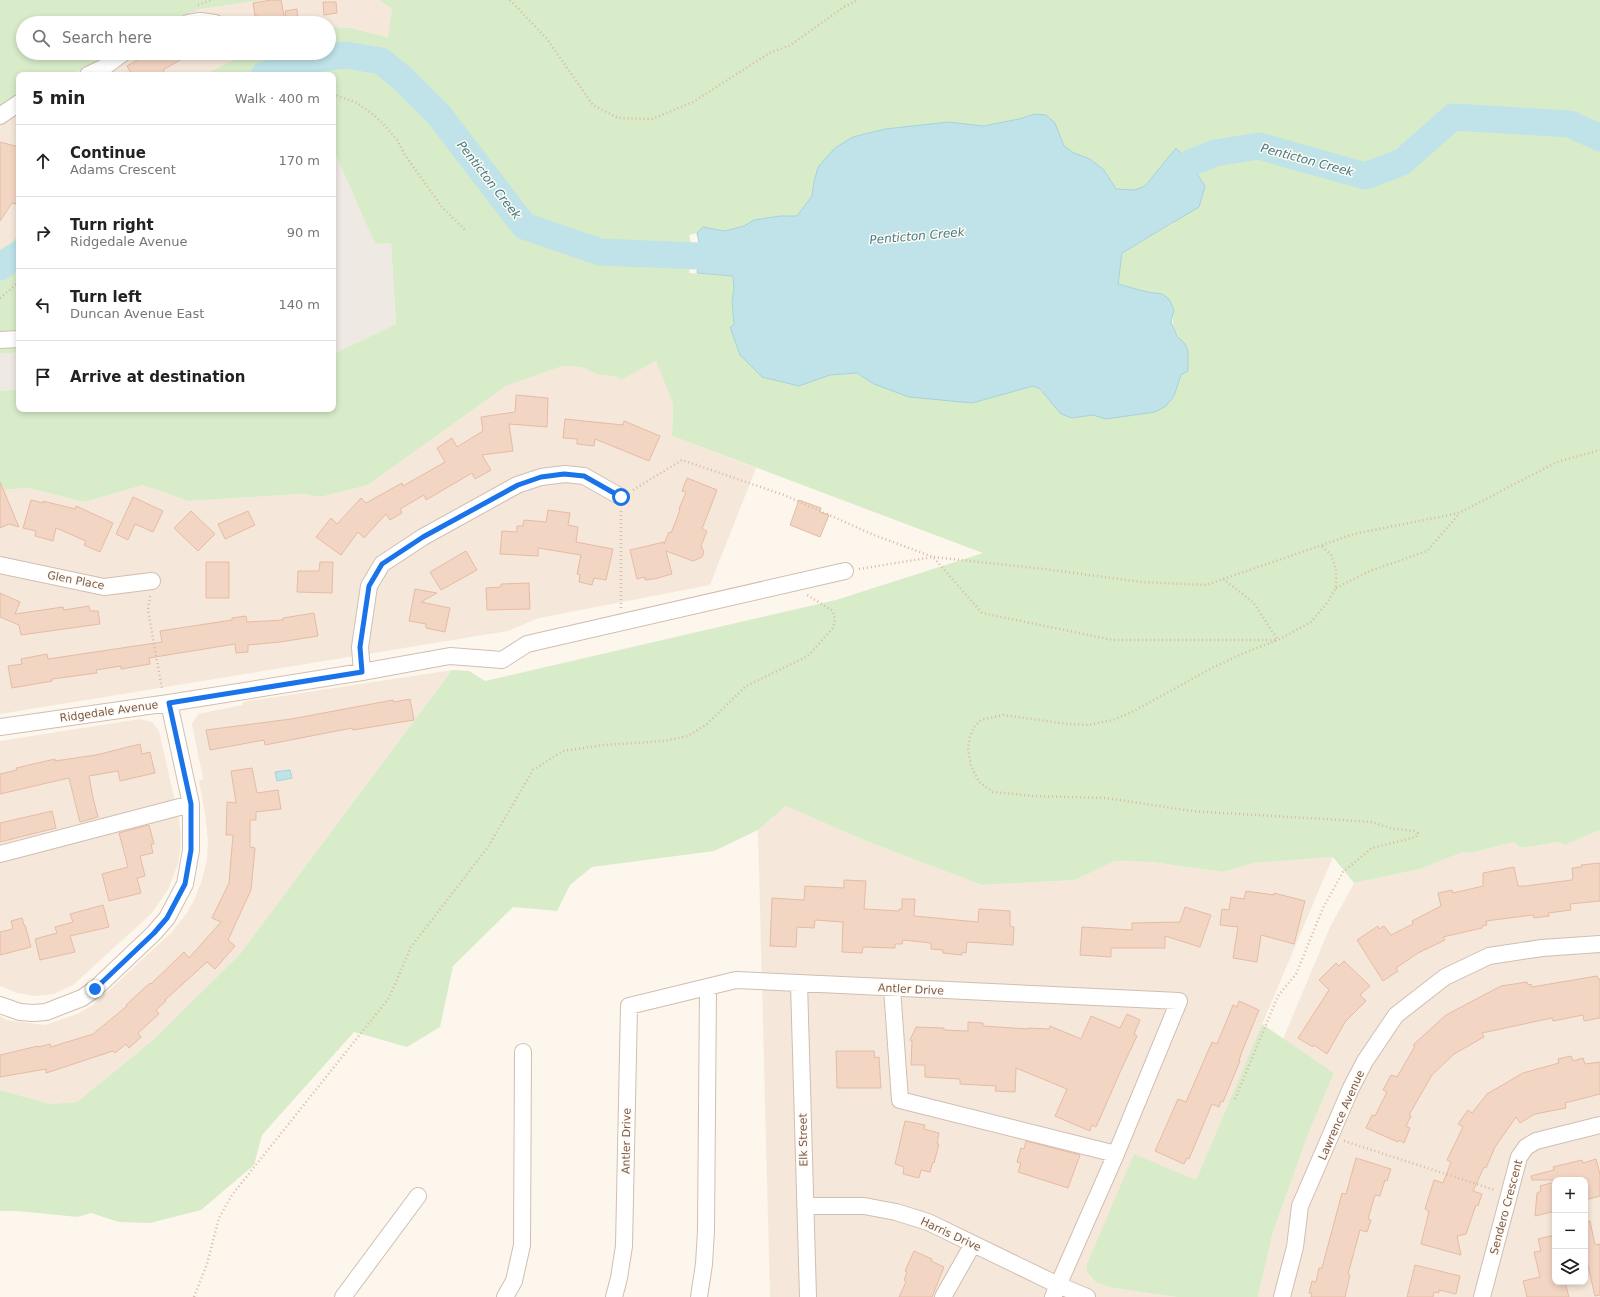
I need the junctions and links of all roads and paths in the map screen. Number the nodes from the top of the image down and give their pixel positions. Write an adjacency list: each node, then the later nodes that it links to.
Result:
1 (510, 0): 2 (path)
2 (858, 0)
3 (114, 60): 4 (street)
4 (94, 72)
5 (336, 95): 8 (path)
6 (16, 105): 7 (street)
7 (0, 116)
8 (465, 230)
9 (16, 285): 10 (path)
10 (0, 298)
11 (16, 339): 12 (street)
12 (0, 340)
13 (1600, 450): 15 (path)
14 (621, 497): 17 (path); 24 (path); 26 (street)
15 (1459, 513): 16 (path); 23 (path)
16 (1321, 546): 20 (path); 23 (path)
17 (933, 557): 19 (path); 20 (path); 25 (path)
18 (0, 565): 21 (street, Glen Place)
19 (845, 571): 22 (street)
20 (1223, 579): 25 (path)
21 (152, 581): 27 (path)
22 (789, 584): 24 (street); 46 (path)
23 (1336, 588): 25 (path)
24 (621, 622): 26 (street, Ridgedale Avenue)
25 (1278, 640): 37 (path)
26 (362, 672): 27 (street, Ridgedale Avenue)
27 (169, 703): 28 (street, Ridgedale Avenue); 29 (street)
28 (0, 727)
29 (191, 804): 30 (street); 35 (street)
30 (0, 854)
31 (1600, 944): 39 (street, Lawrence Avenue)
32 (799, 983): 33 (street, Antler Drive); 34 (street, Antler Drive); 43 (street, Elk Street)
33 (708, 987): 49 (street, Antler Drive); 50 (street)
34 (892, 988): 40 (street); 40 (street, Antler Drive)
35 (0, 1005)
36 (523, 1052): 48 (street)
37 (1235, 1099)
38 (1600, 1125): 55 (street, Sendero Crescent)
39 (1330, 1136): 41 (path); 54 (street, Lawrence Avenue)
40 (1116, 1154): 45 (street, Antler Drive)
41 (1479, 1185)
42 (418, 1196): 47 (street)
43 (805, 1206): 44 (street, Harris Drive); 51 (street, Elk Street)
44 (973, 1244): 45 (street, Harris Drive); 52 (street)
45 (1056, 1291): 53 (street, Harris Drive)
46 (194, 1297)
47 (343, 1297)
48 (505, 1297)
49 (614, 1297)
50 (699, 1297)
51 (808, 1297)
52 (943, 1297)
53 (1087, 1297)
54 (1282, 1297)
55 (1482, 1297)

